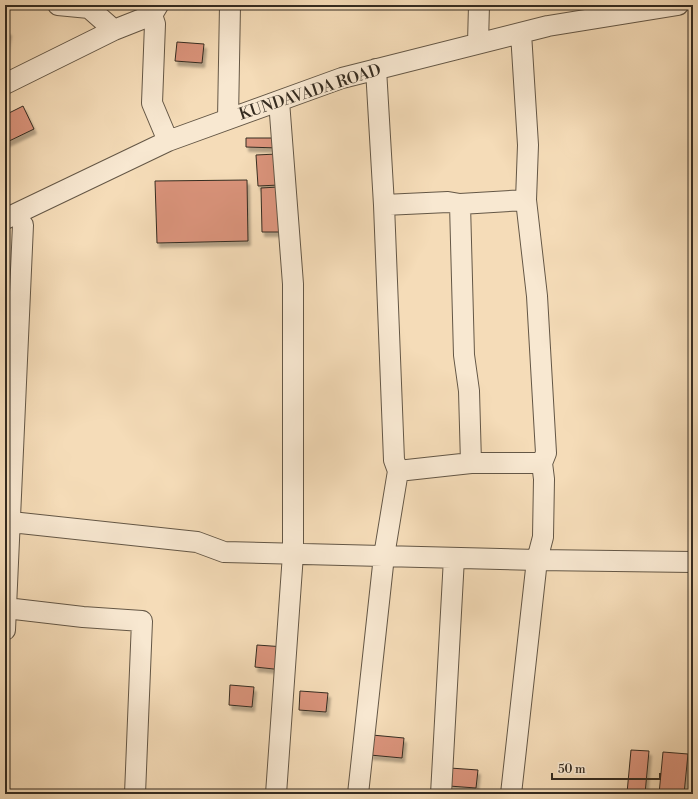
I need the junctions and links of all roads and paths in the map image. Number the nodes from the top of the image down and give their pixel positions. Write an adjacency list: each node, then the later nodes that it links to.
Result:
1 (58, 5): 6 (street)
2 (230, 5): 12 (street)
3 (479, 5): 8 (street)
4 (678, 5): 7 (street, KUNDAVADA ROAD)
5 (155, 10): 6 (street); 13 (street)
6 (114, 30): 10 (street)
7 (521, 33): 8 (street, KUNDAVADA ROAD); 14 (street)
8 (478, 43): 9 (street, KUNDAVADA ROAD)
9 (376, 69): 11 (street, KUNDAVADA ROAD); 16 (street)
10 (5, 84)
11 (279, 100): 12 (street, KUNDAVADA ROAD); 23 (street)
12 (228, 119): 13 (street, KUNDAVADA ROAD)
13 (168, 141): 17 (street, KUNDAVADA ROAD)
14 (526, 200): 15 (street); 20 (street)
15 (460, 204): 16 (street); 19 (street)
16 (384, 205): 21 (street)
17 (14, 222): 18 (street)
18 (9, 443): 22 (street)
19 (471, 463): 20 (street); 21 (street)
20 (542, 463): 26 (street)
21 (398, 471): 24 (street)
22 (7, 522): 23 (street); 28 (street)
23 (293, 554): 24 (street); 31 (street)
24 (384, 556): 25 (street); 32 (street)
25 (454, 558): 26 (street); 33 (street)
26 (537, 560): 27 (street); 34 (street)
27 (693, 562)
28 (6, 608): 29 (street); 30 (street)
29 (5, 630)
30 (135, 794)
31 (276, 794)
32 (358, 794)
33 (441, 794)
34 (511, 794)

